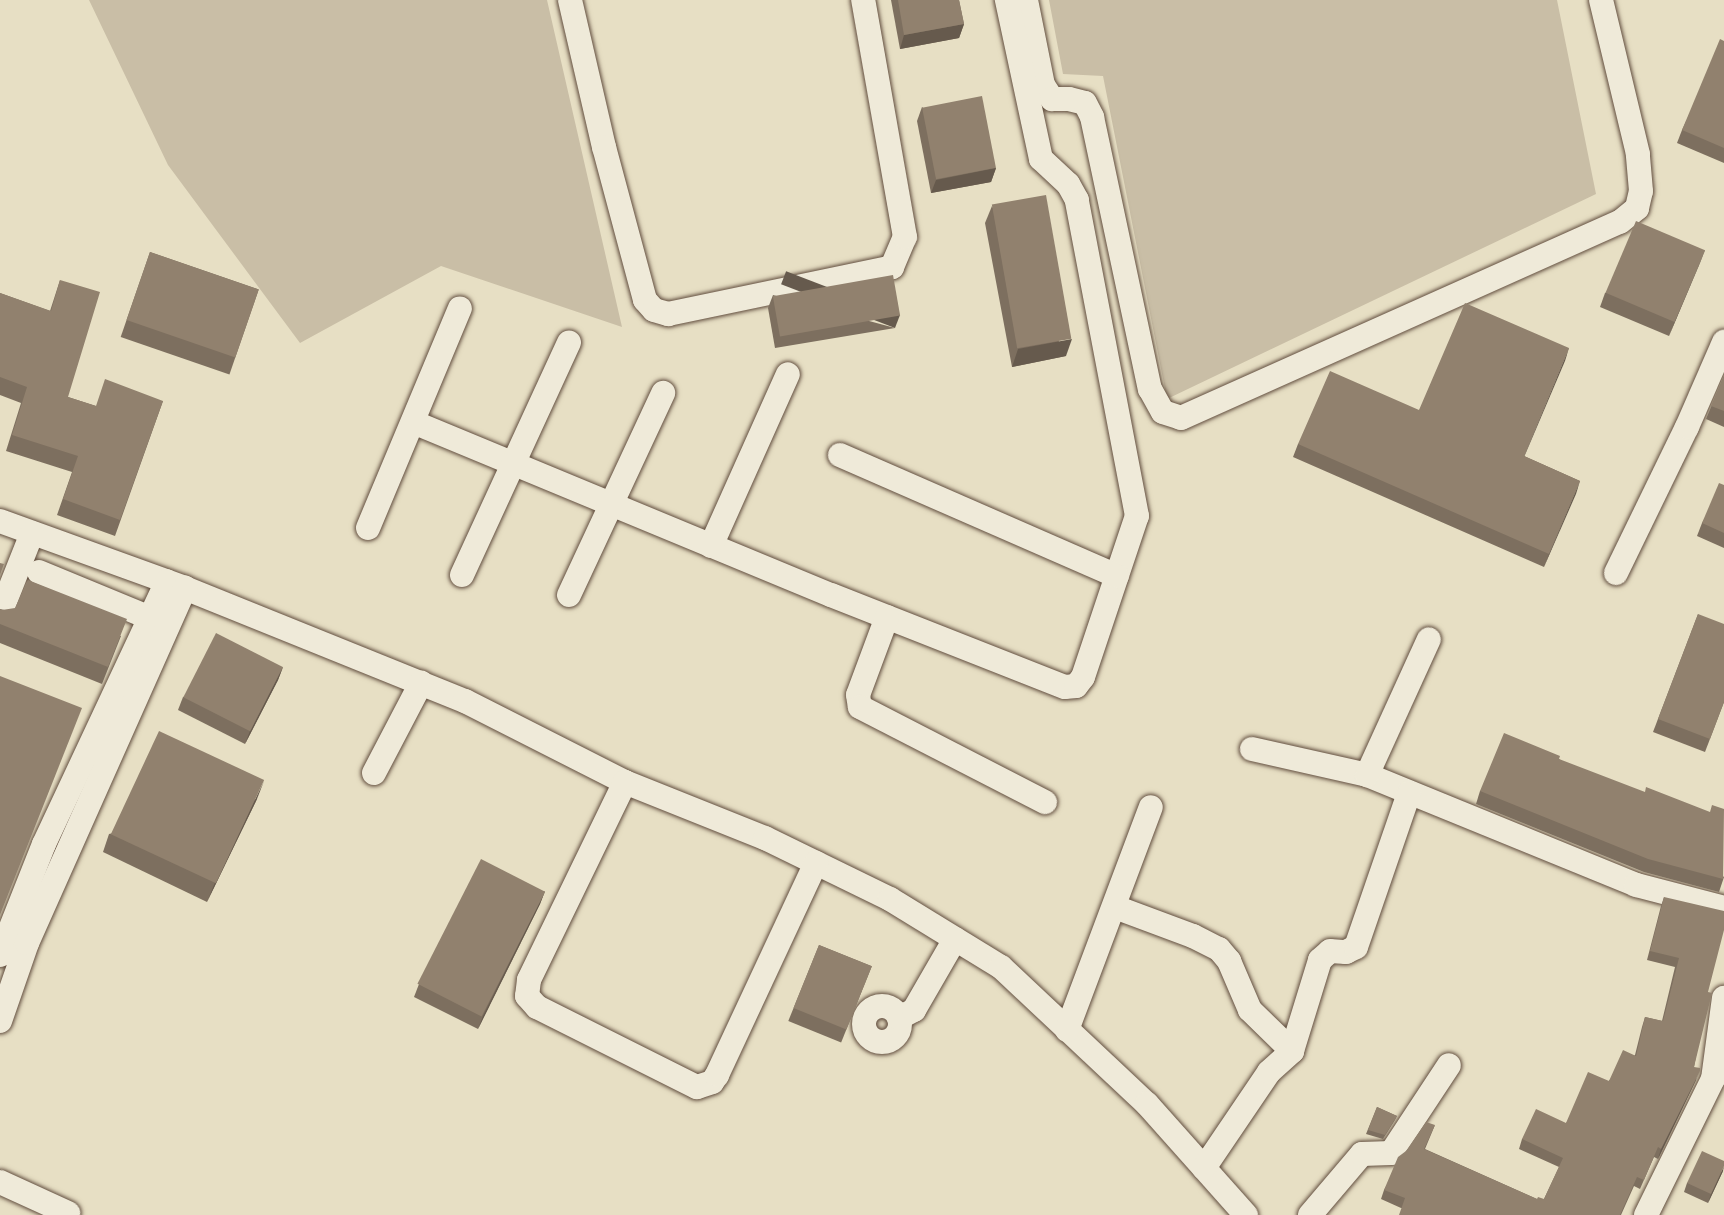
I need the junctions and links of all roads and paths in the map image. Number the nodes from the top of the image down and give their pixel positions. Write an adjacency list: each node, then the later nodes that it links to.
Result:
1 (570, 0): 2 (street)
2 (863, 0)
3 (1007, 0): 22 (street)
4 (1026, 0): 5 (street)
5 (1601, 0)
6 (460, 308): 11 (street)
7 (569, 342): 13 (street)
8 (1724, 342): 20 (street)
9 (788, 374): 18 (street)
10 (663, 393): 14 (street)
11 (413, 423): 13 (street); 16 (street)
12 (840, 454): 22 (street)
13 (513, 464): 14 (street); 21 (street)
14 (611, 505): 18 (street); 24 (street)
15 (0, 521): 17 (street)
16 (368, 528)
17 (32, 532): 19 (street); 23 (street)
18 (711, 546): 26 (street)
19 (19, 568): 25 (street); 27 (street)
20 (1616, 573)
21 (462, 575)
22 (1117, 576): 26 (street)
23 (176, 584): 27 (street); 29 (street); 44 (street)
24 (569, 594)
25 (0, 614)
26 (887, 617): 35 (street)
27 (150, 618): 41 (street)
28 (1429, 639): 32 (street)
29 (421, 683): 31 (street); 33 (street)
30 (1252, 749): 32 (street)
31 (374, 773)
32 (1367, 775): 34 (street)
33 (625, 782): 37 (street); 37 (street)
34 (1409, 793): 39 (street); 46 (street)
35 (1045, 801)
36 (1151, 807): 38 (street)
37 (816, 863): 40 (street)
38 (1115, 907): 45 (street); 46 (street)
39 (1724, 908)
40 (955, 939): 43 (street); 45 (street)
41 (0, 955)
42 (1724, 998): 48 (street)
43 (899, 1018)
44 (0, 1021)
45 (1067, 1030): 49 (street)
46 (1292, 1051): 49 (street)
47 (1449, 1065): 53 (street)
48 (1718, 1082): 54 (street)
49 (1204, 1168): 52 (street)
50 (0, 1182): 51 (street)
51 (68, 1213)
52 (1246, 1215)
53 (1310, 1215)
54 (1646, 1215)

